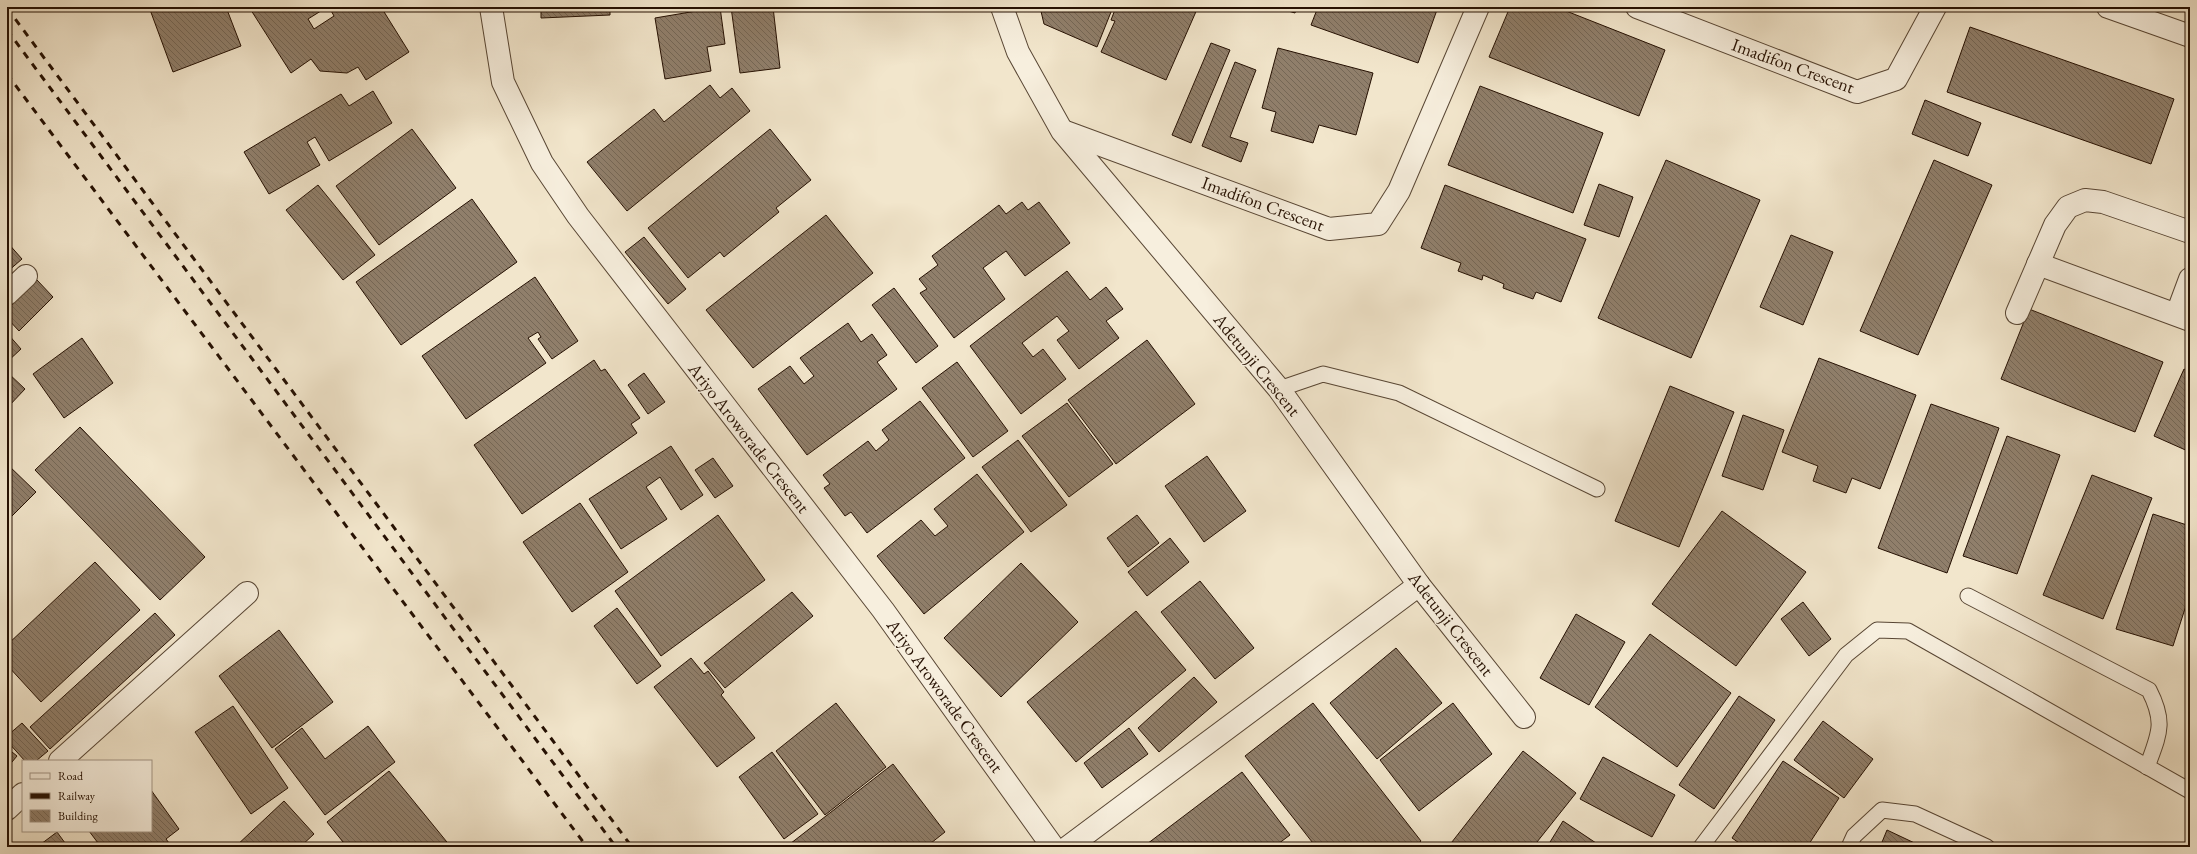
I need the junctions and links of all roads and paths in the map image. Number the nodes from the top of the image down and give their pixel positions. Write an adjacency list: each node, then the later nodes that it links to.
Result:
1 (491, 7): 27 (street, Ariyo Aroworade Crescent)
2 (1002, 7): 8 (street, Adetunji Crescent)
3 (1478, 7): 8 (street, Imadifon Crescent)
4 (1636, 7): 5 (street, Imadifon Crescent)
5 (1935, 7)
6 (2108, 7): 7 (street)
7 (2190, 36)
8 (1062, 131): 16 (street, Adetunji Crescent)
9 (2190, 232): 10 (street)
10 (2038, 264): 14 (street); 15 (street)
11 (26, 276): 13 (street)
12 (2190, 279): 15 (street)
13 (7, 294)
14 (2017, 313)
15 (2184, 317)
16 (1279, 389): 17 (lane); 18 (street, Adetunji Crescent)
17 (1597, 489)
18 (1419, 585): 21 (street, Adetunji Crescent); 28 (street)
19 (247, 593): 22 (street)
20 (1968, 596): 23 (lane)
21 (1524, 717)
22 (61, 760)
23 (2147, 767): 24 (lane); 29 (lane)
24 (2190, 791)
25 (22, 795): 26 (street)
26 (7, 809)
27 (1053, 847)
28 (1068, 847)
29 (1701, 847)
30 (1849, 847): 31 (lane)
31 (1987, 847)

